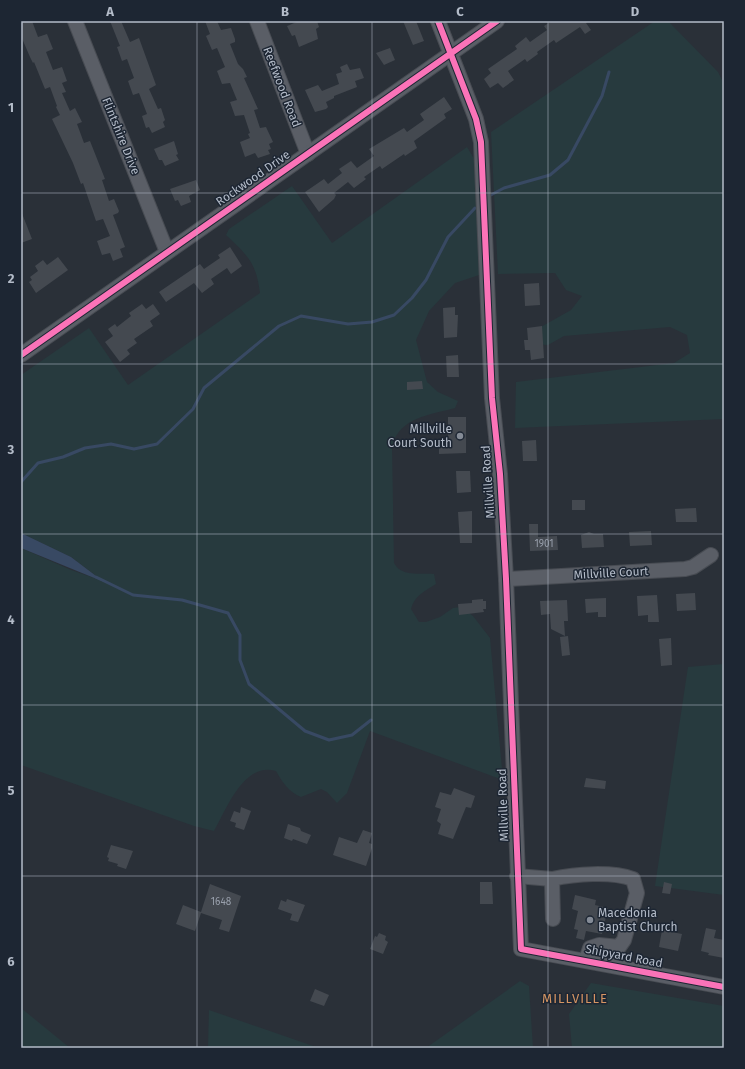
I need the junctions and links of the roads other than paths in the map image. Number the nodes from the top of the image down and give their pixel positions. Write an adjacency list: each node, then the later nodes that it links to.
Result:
1 (75, 21): 7 (street, Flintshire Drive)
2 (257, 21): 6 (street, Reefwood Road)
3 (438, 21): 5 (street, Millville Road)
4 (497, 21): 5 (street, Rockwood Drive)
5 (451, 54): 6 (street, Rockwood Drive); 10 (street, Millville Road)
6 (308, 154): 7 (street, Rockwood Drive)
7 (167, 252): 8 (street, Rockwood Drive)
8 (21, 354)
9 (711, 555): 10 (street, Millville Court)
10 (506, 579): 11 (street, Millville Road)
11 (517, 876): 12 (street); 14 (street, Millville Road)
12 (552, 879): 13 (street); 15 (street)
13 (554, 919)
14 (521, 949): 15 (street, Shipyard Road)
15 (586, 960): 16 (street, Shipyard Road)
16 (724, 987)

